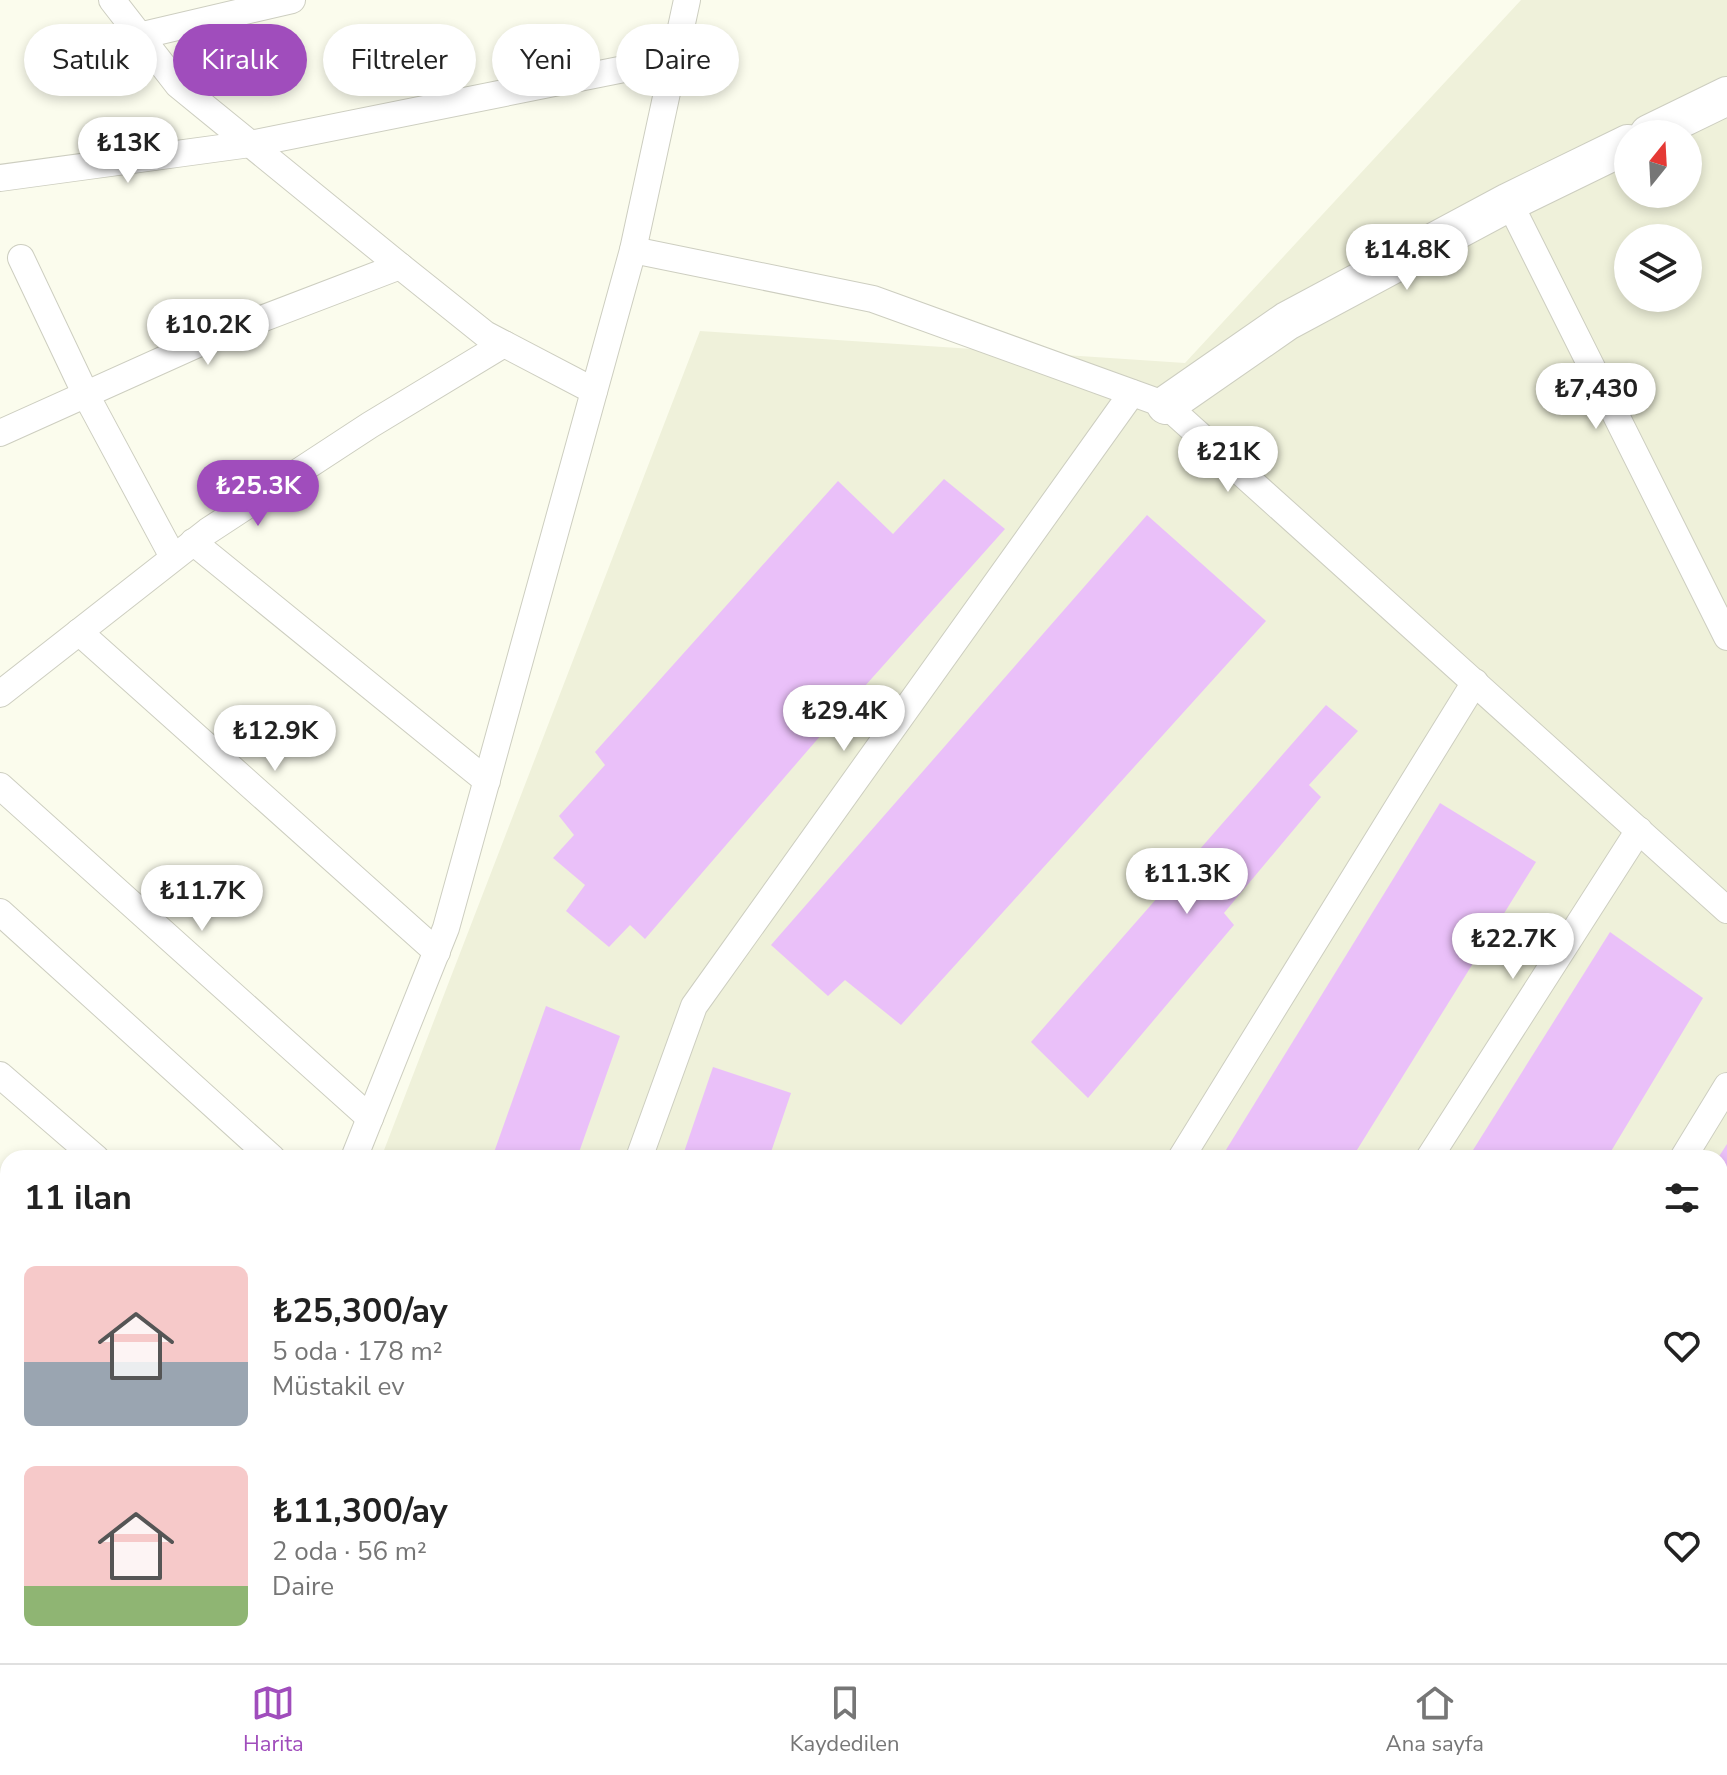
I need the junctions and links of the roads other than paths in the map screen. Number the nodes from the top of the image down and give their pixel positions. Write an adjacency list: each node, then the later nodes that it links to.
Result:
1 (112, 0): 4 (street)
2 (292, 0): 6 (street)
3 (687, 0): 5 (street)
4 (130, 24)
5 (682, 24)
6 (157, 32)
7 (157, 59): 12 (street)
8 (616, 71): 12 (street)
9 (666, 96): 16 (street)
10 (1726, 99): 11 (main road)
11 (1680, 120)
12 (250, 144): 14 (street); 18 (street)
13 (1614, 151): 15 (main road)
14 (0, 178)
15 (1509, 202): 22 (main road); 26 (street)
16 (633, 250): 20 (street); 22 (street)
17 (21, 258): 21 (street)
18 (400, 266): 19 (street); 21 (street)
19 (504, 344): 20 (street); 24 (street)
20 (594, 391): 29 (street)
21 (86, 395): 23 (street); 24 (street)
22 (1149, 399): 28 (street); 41 (street)
23 (0, 433)
24 (183, 550): 25 (street); 29 (street)
25 (79, 632): 27 (street); 34 (street)
26 (1727, 637)
27 (5, 680)
28 (1475, 682): 31 (street); 42 (street)
29 (487, 781): 34 (street)
30 (0, 786): 37 (street)
31 (1639, 830): 32 (street); 43 (street)
32 (1727, 910)
33 (0, 912): 39 (street)
34 (437, 952): 37 (street)
35 (0, 1075): 38 (street)
36 (1727, 1086): 44 (street)
37 (370, 1118): 40 (street)
38 (87, 1150)
39 (263, 1150)
40 (357, 1150)
41 (642, 1150)
42 (1189, 1150)
43 (1434, 1150)
44 (1688, 1150)

